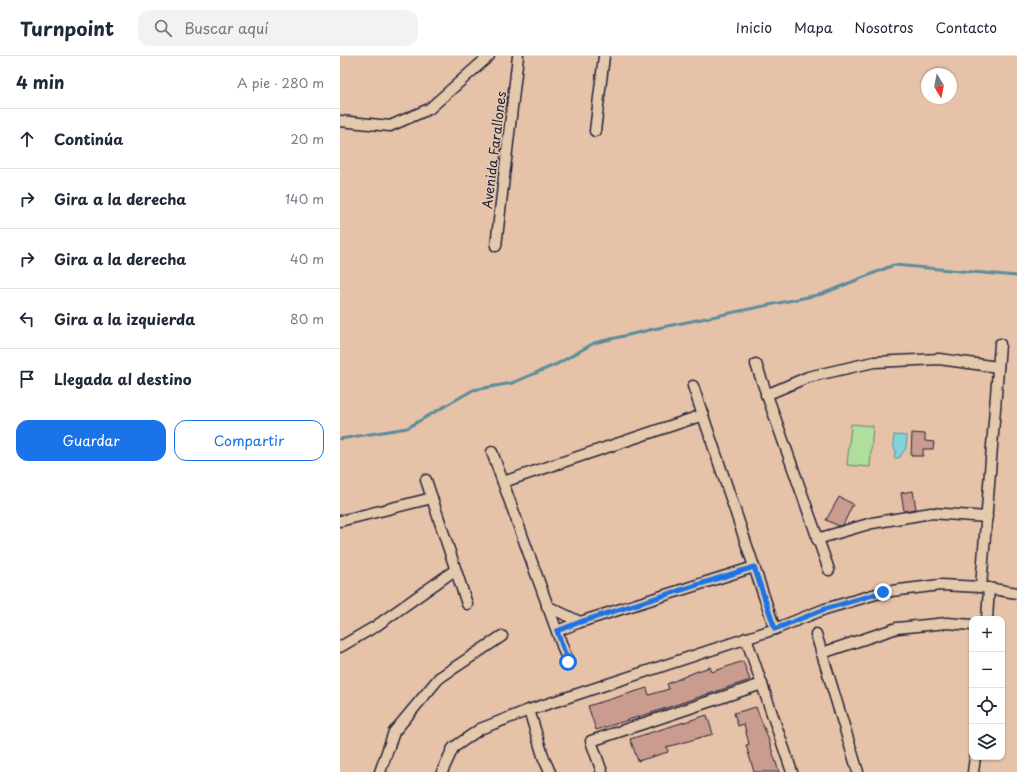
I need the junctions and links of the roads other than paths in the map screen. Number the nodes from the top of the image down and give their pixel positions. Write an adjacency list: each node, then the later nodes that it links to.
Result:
1 (489, 56): 4 (street)
2 (518, 56): 6 (street, Avenida Farallones)
3 (604, 56): 5 (street)
4 (340, 121)
5 (595, 131)
6 (496, 246)
7 (1000, 344): 9 (street)
8 (756, 364): 11 (street)
9 (998, 366): 11 (street); 17 (street)
10 (693, 386): 12 (street)
11 (766, 394): 19 (street)
12 (703, 415): 15 (street); 20 (street)
13 (492, 452): 15 (street)
14 (426, 480): 16 (street)
15 (503, 482): 26 (street)
16 (432, 498): 18 (street); 21 (street)
17 (987, 517): 19 (street); 23 (street)
18 (340, 521)
19 (817, 539): 22 (street)
20 (754, 567): 28 (street); 30 (street)
21 (455, 570): 25 (street); 35 (street)
22 (829, 570)
23 (985, 588): 24 (street); 27 (street); 30 (street)
24 (1017, 593)
25 (467, 604)
26 (548, 606): 28 (street); 31 (street)
27 (987, 616)
28 (580, 622): 31 (street)
29 (969, 625): 36 (street)
30 (775, 629): 34 (street)
31 (557, 631): 37 (street)
32 (816, 634): 36 (street)
33 (502, 636): 41 (street)
34 (746, 638): 38 (street); 39 (street)
35 (340, 647)
36 (822, 653): 46 (street)
37 (568, 662)
38 (762, 684): 44 (street); 45 (street)
39 (529, 710): 42 (street); 43 (street)
40 (975, 760): 47 (street)
41 (380, 772)
42 (442, 772)
43 (550, 772)
44 (602, 772)
45 (792, 772)
46 (858, 772)
47 (973, 772)

